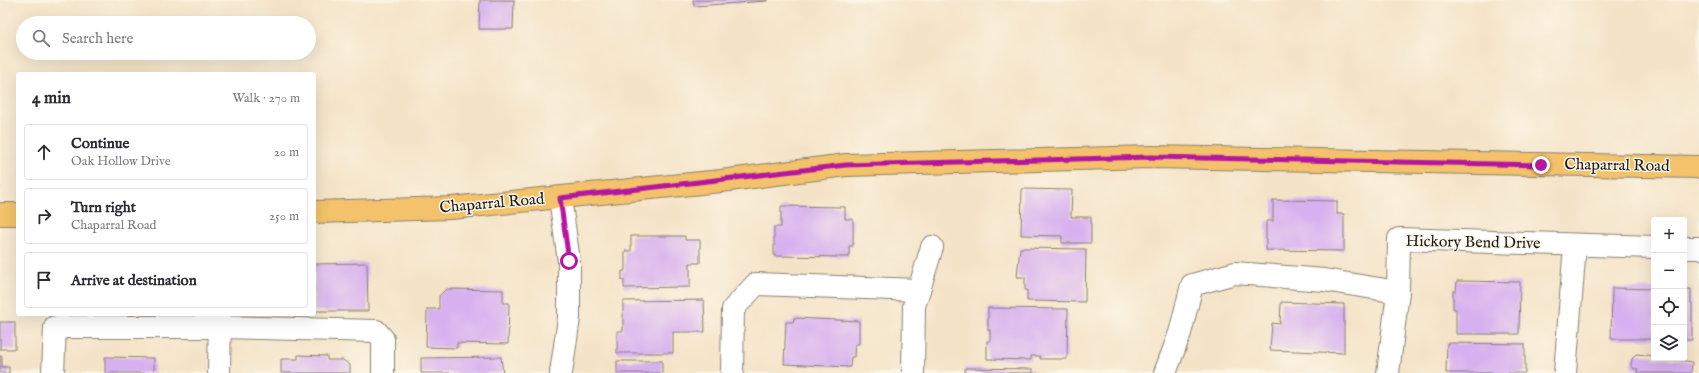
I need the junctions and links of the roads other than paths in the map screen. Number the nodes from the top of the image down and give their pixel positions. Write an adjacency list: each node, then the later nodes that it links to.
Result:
1 (1699, 167): 2 (main road, Chaparral Road)
2 (560, 198): 3 (main road, Chaparral Road); 17 (street)
3 (316, 212)
4 (0, 214): 5 (main road)
5 (16, 214)
6 (1575, 245): 8 (street, Hickory Bend Drive); 12 (street, Hickory Bend Drive); 22 (street)
7 (932, 247): 11 (street)
8 (1651, 247)
9 (1687, 248): 10 (street)
10 (1699, 248)
11 (919, 290): 18 (street); 19 (street)
12 (1398, 292): 20 (street); 21 (street, Hickory Bend Drive)
13 (220, 321): 14 (street); 15 (street); 16 (street)
14 (53, 373)
15 (219, 373)
16 (383, 373)
17 (561, 373)
18 (732, 373)
19 (912, 373)
20 (1165, 373)
21 (1388, 373)
22 (1565, 373)

